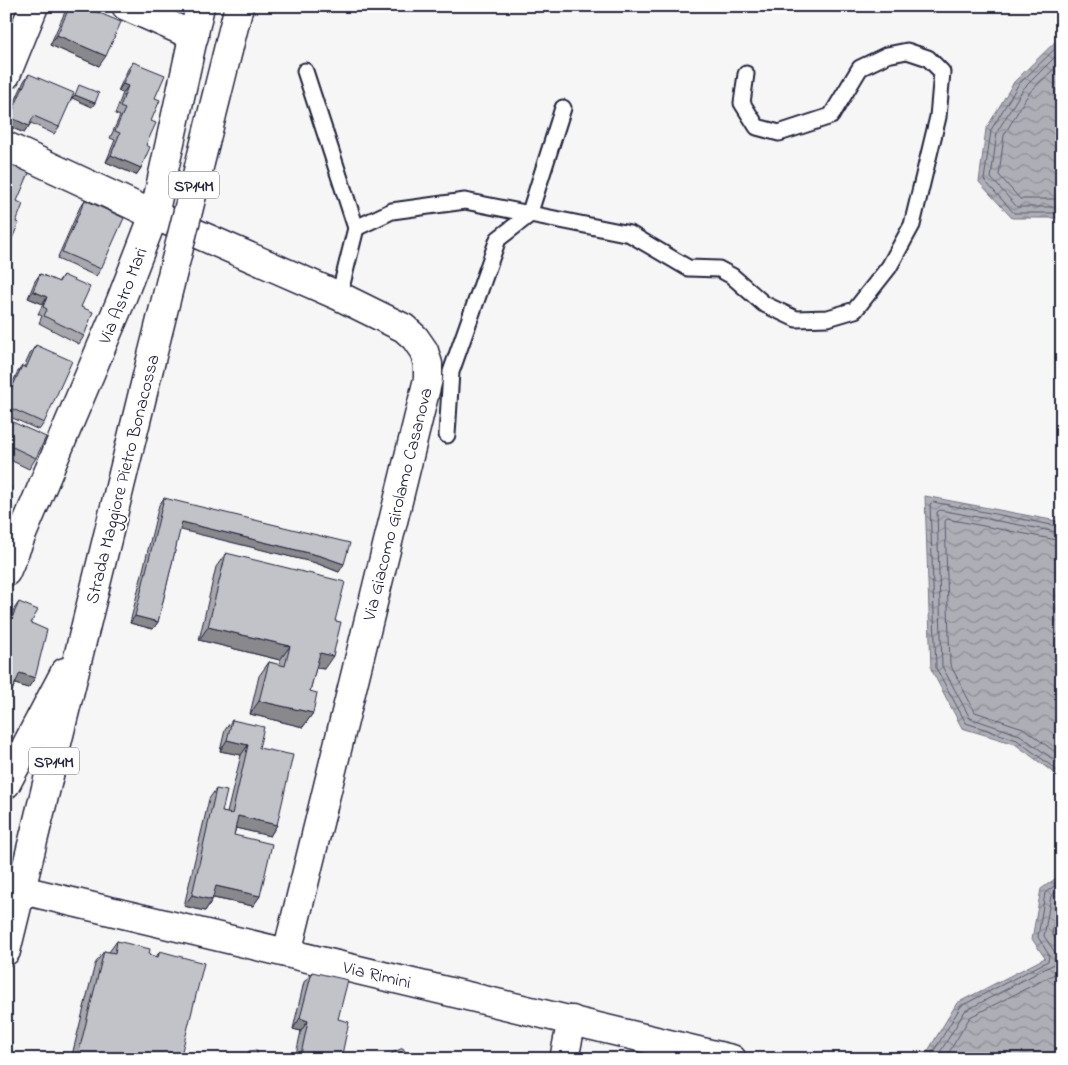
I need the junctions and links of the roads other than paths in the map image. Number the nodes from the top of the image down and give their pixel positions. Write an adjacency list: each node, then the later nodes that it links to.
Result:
1 (34, 6): 8 (street)
2 (126, 6): 5 (street)
3 (200, 6): 5 (street, Via Astro Mari)
4 (239, 6): 17 (street, Strada Maggiore Pietro Bonacossa / SP14M, bridge)
5 (194, 36): 12 (street, Via Astro Mari)
6 (305, 71): 13 (lane)
7 (746, 74): 11 (lane)
8 (6, 75)
9 (563, 108): 11 (lane)
10 (6, 146): 12 (street, Via Giacomo Girolamo Casanova)
11 (528, 215): 13 (lane); 15 (lane)
12 (154, 216): 14 (street, Via Giacomo Girolamo Casanova); 16 (street, Via Astro Mari)
13 (356, 228): 14 (lane)
14 (339, 296): 21 (street, Via Giacomo Girolamo Casanova)
15 (447, 435)
16 (6, 572)
17 (85, 633): 18 (street); 19 (street, Strada Maggiore Pietro Bonacossa / SP14M)
18 (6, 784)
19 (22, 890): 20 (street, Strada Maggiore Pietro Bonacossa / SP14M); 21 (street, Via Rimini)
20 (6, 951)
21 (287, 953): 22 (street, Via Rimini)
22 (572, 1020): 23 (street); 24 (street, Via Rimini)
23 (564, 1059)
24 (732, 1059)

